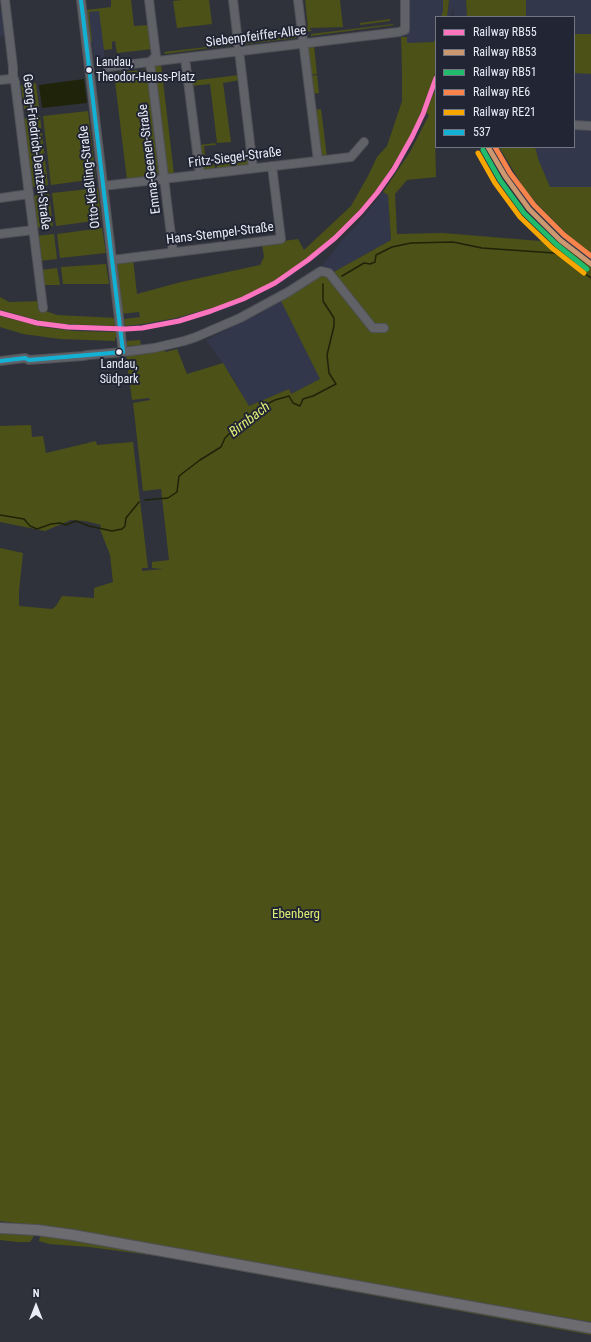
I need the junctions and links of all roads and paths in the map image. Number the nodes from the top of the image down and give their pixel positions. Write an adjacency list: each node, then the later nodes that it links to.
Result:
1 (5, 0): 12 (street, Georg-Friedrich-Dentzel-Straße)
2 (81, 0): 22 (street, Otto-Kießling-Straße)
3 (149, 0): 10 (street)
4 (233, 0): 8 (street)
5 (298, 0): 7 (street)
6 (405, 0): 7 (street, Siebenpfeiffer-Allee)
7 (303, 44): 8 (street, Siebenpfeiffer-Allee); 17 (street)
8 (239, 51): 9 (street, Siebenpfeiffer-Allee); 19 (street)
9 (185, 58): 10 (street, Siebenpfeiffer-Allee); 20 (street)
10 (150, 62): 11 (street, Siebenpfeiffer-Allee); 21 (street, Emma-Geenen-Straße)
11 (108, 67)
12 (13, 76): 13 (street); 23 (street, Georg-Friedrich-Dentzel-Straße)
13 (0, 80)
14 (575, 125): 15 (street)
15 (591, 126)
16 (364, 142): 17 (street, Fritz-Siegel-Straße)
17 (318, 161): 18 (street, Fritz-Siegel-Straße)
18 (272, 166): 19 (street, Fritz-Siegel-Straße); 27 (street, Hans-Stempel-Straße)
19 (253, 168): 20 (street, Fritz-Siegel-Straße)
20 (200, 175): 21 (street, Fritz-Siegel-Straße)
21 (165, 179): 22 (street, Fritz-Siegel-Straße); 27 (street, Emma-Geenen-Straße)
22 (103, 186): 28 (street, Otto-Kießling-Straße)
23 (29, 194): 24 (street); 25 (street, Georg-Friedrich-Dentzel-Straße)
24 (0, 198)
25 (33, 230): 26 (street); 29 (street, Georg-Friedrich-Dentzel-Straße)
26 (0, 234)
27 (174, 252): 28 (street, Hans-Stempel-Straße)
28 (112, 260): 31 (street, Otto-Kießling-Straße)
29 (43, 308)
30 (384, 328): 31 (street)
31 (124, 352): 32 (street)
32 (2, 360)
33 (2, 1228): 34 (main road)
34 (591, 1328)

